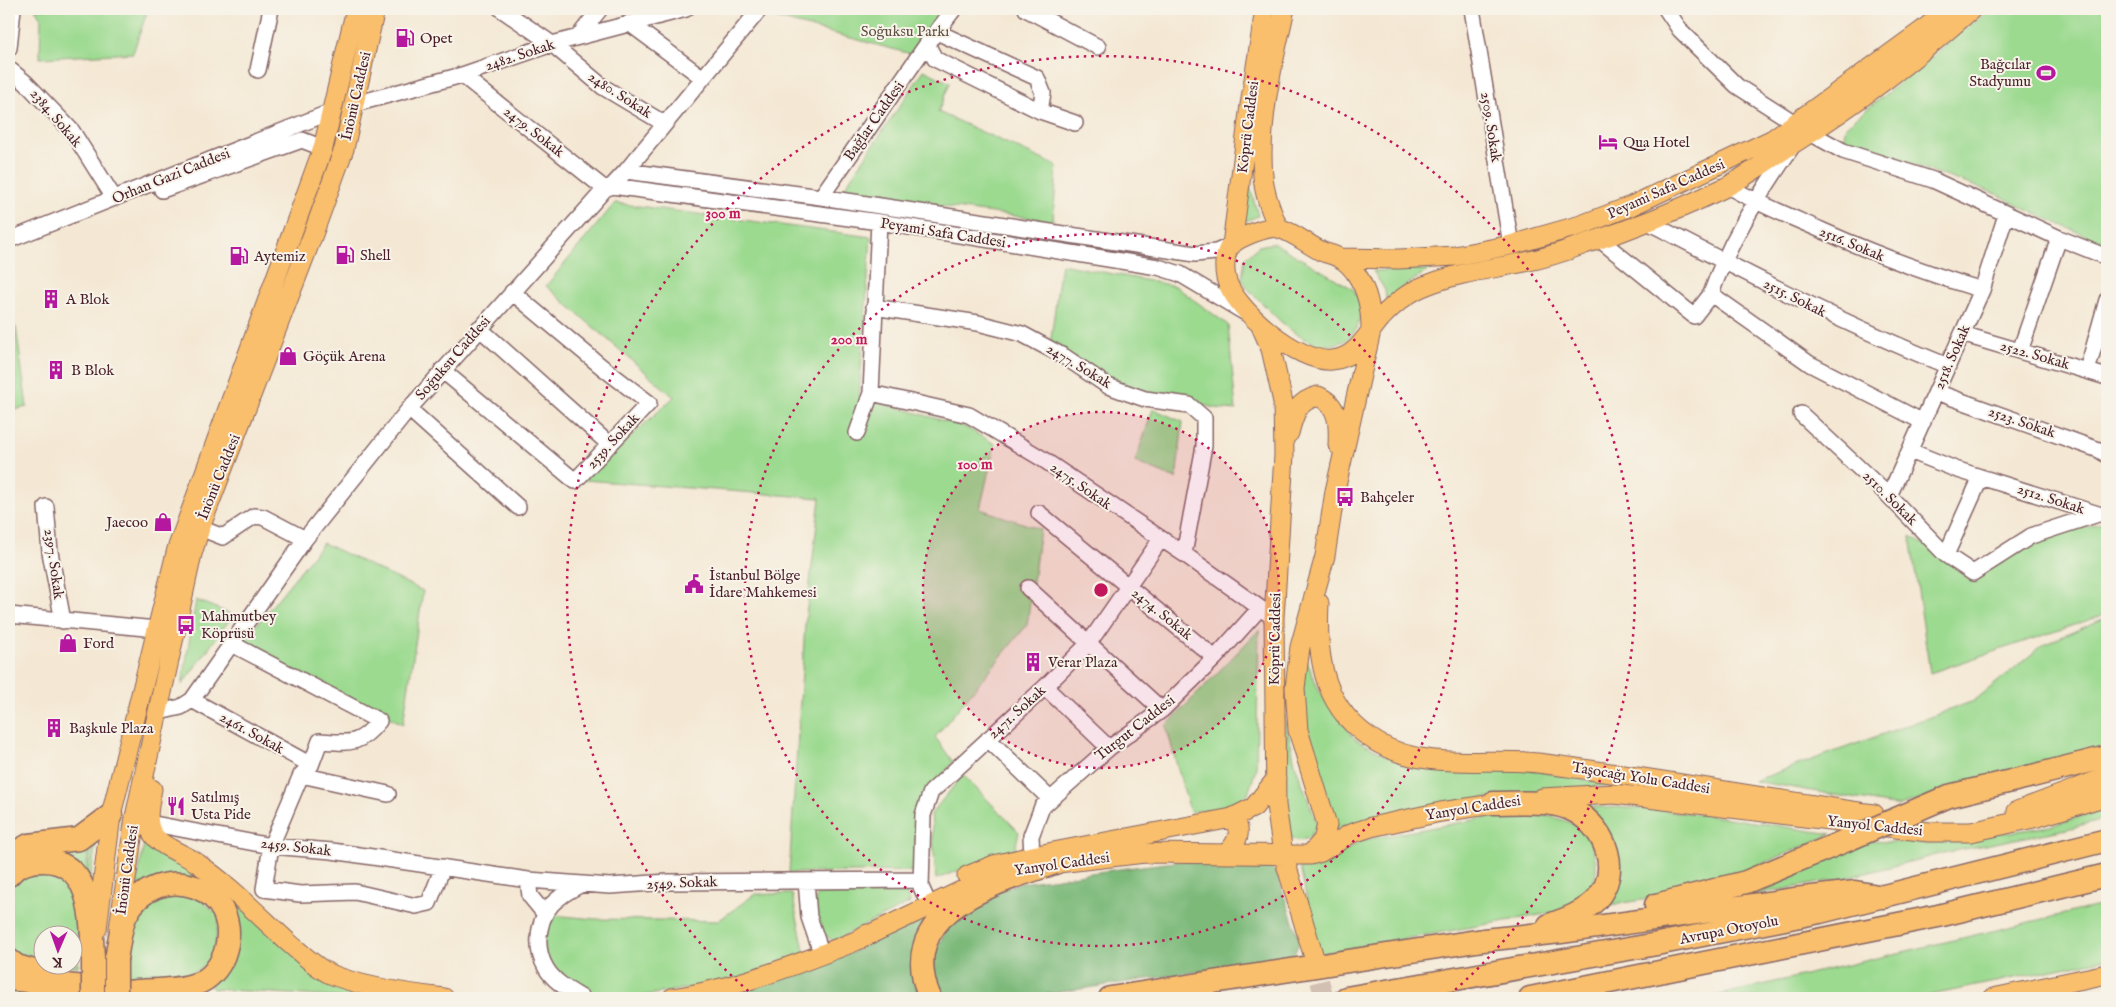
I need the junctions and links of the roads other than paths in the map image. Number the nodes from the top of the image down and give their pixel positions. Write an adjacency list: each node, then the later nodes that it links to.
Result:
1 (13, 9): 24 (street)
2 (271, 9): 26 (street)
3 (356, 9): 30 (main road, İnönü Caddesi)
4 (375, 9): 29 (main road, İnönü Caddesi)
5 (501, 9): 17 (street, 2480. Sokak)
6 (600, 9): 20 (street)
7 (686, 9): 18 (street, 2482. Sokak)
8 (760, 9): 28 (street, Soğuksu Caddesi)
9 (954, 9): 19 (street, Bağlar Caddesi)
10 (1026, 9): 23 (street)
11 (1265, 9): 51 (main road, Köprü Caddesi)
12 (1285, 9): 47 (main road, Köprü Caddesi)
13 (1472, 9): 52 (street, 2509. Sokak)
14 (1666, 9): 34 (street)
15 (1948, 9): 34 (main road, Peyami Safa Caddesi)
16 (1972, 9): 35 (main road)
17 (518, 14): 21 (street, 2480. Sokak)
18 (629, 23): 20 (street, 2482. Sokak); 28 (street)
19 (937, 32): 22 (street, Bağlar Caddesi); 31 (street)
20 (578, 37): 21 (street, 2482. Sokak)
21 (552, 44): 27 (street, 2482. Sokak); 33 (street, 2480. Sokak)
22 (927, 44): 31 (street); 41 (street, Bağlar Caddesi)
23 (1098, 47)
24 (9, 48)
25 (9, 69): 42 (street, 2384. Sokak)
26 (258, 70)
27 (462, 75): 29 (street, 2482. Sokak); 40 (street, 2479. Sokak)
28 (703, 78): 33 (street, Soğuksu Caddesi)
29 (355, 104): 88 (main road, İnönü Caddesi)
30 (333, 111): 37 (main road, İnönü Caddesi); 42 (street, Orhan Gazi Caddesi)
31 (1040, 111): 32 (street)
32 (1075, 123)
33 (666, 124): 38 (street, Soğuksu Caddesi)
34 (1795, 124): 35 (street); 52 (main road, Peyami Safa Caddesi)
35 (1812, 134): 36 (main road); 44 (street)
36 (1794, 143): 39 (main road); 43 (street)
37 (323, 148): 53 (street, Orhan Gazi Caddesi); 100 (main road, İnönü Caddesi)
38 (626, 171): 40 (street, Soğuksu Caddesi); 41 (street, Peyami Safa Caddesi)
39 (1728, 186): 43 (street, 2516. Sokak); 45 (main road)
40 (609, 187): 46 (street, Peyami Safa Caddesi); 58 (street, Soğuksu Caddesi)
41 (821, 197): 51 (street, Peyami Safa Caddesi)
42 (114, 198): 50 (street, Orhan Gazi Caddesi)
43 (1755, 202): 56 (street); 57 (street, 2516. Sokak)
44 (2006, 214): 48 (street); 57 (street, 2518. Sokak)
45 (1646, 221): 49 (main road); 56 (street, 2515. Sokak)
46 (879, 222): 61 (street); 62 (street, Peyami Safa Caddesi)
47 (1278, 227): 51 (main road); 55 (main road)
48 (2059, 238): 54 (street); 66 (street)
49 (1599, 239): 59 (street); 64 (main road)
50 (9, 240)
51 (1232, 245): 62 (main road)
52 (1511, 245): 55 (main road, Peyami Safa Caddesi)
53 (9, 249)
54 (2107, 257)
55 (1341, 258): 64 (main road)
56 (1722, 260): 59 (street); 67 (street, 2515. Sokak)
57 (1982, 290): 65 (street, 2518. Sokak)
58 (512, 292): 63 (street, Soğuksu Caddesi); 77 (street, 2539. Sokak)
59 (1711, 294): 75 (street)
60 (2107, 300): 69 (street)
61 (874, 307): 72 (street); 91 (street, 2477. Sokak)
62 (1259, 323): 64 (main road); 79 (main road, Köprü Caddesi)
63 (480, 328): 68 (street, Soğuksu Caddesi); 77 (street)
64 (1371, 331): 82 (main road, Köprü Caddesi)
65 (1962, 334): 66 (street, 2522. Sokak); 67 (street, 2518. Sokak)
66 (2020, 351): 69 (street, 2522. Sokak)
67 (1948, 366): 71 (street, 2518. Sokak)
68 (442, 370): 73 (street, Soğuksu Caddesi); 77 (street, 2539. Sokak)
69 (2086, 371): 70 (street, 2522. Sokak)
70 (2107, 377)
71 (1936, 392): 75 (street, 2518. Sokak); 80 (street, 2523. Sokak)
72 (871, 393): 76 (street); 90 (street, 2475. Sokak)
73 (409, 409): 85 (street); 89 (street, Soğuksu Caddesi)
74 (1801, 414): 83 (street, 2510. Sokak)
75 (1923, 422): 78 (street, 2518. Sokak)
76 (857, 433)
77 (610, 445)
78 (1910, 452): 81 (street, 2512. Sokak); 83 (street, 2518. Sokak)
79 (1284, 455): 82 (main road); 97 (main road, Köprü Caddesi)
80 (2107, 455)
81 (1980, 477): 87 (street, 2512. Sokak); 92 (street)
82 (1335, 491): 93 (main road, Köprü Caddesi)
83 (1889, 496): 92 (street, 2510. Sokak)
84 (46, 506): 99 (street, 2397. Sokak)
85 (518, 507)
86 (1039, 513): 95 (street, 2474. Sokak)
87 (2102, 516): 94 (street, 2512. Sokak)
88 (200, 528): 89 (street); 107 (main road, İnönü Caddesi)
89 (306, 539): 102 (street, Soğuksu Caddesi)
90 (1161, 539): 91 (street, 2475. Sokak); 95 (street, 2471. Sokak)
91 (1184, 554): 97 (street, 2475. Sokak)
92 (1946, 555): 94 (street, 2510. Sokak)
93 (1325, 556): 113 (main road, Taşocağı Yolu Caddesi); 126 (main road, Köprü Caddesi)
94 (1981, 567)
95 (1129, 587): 101 (street, 2471. Sokak); 103 (street, 2474. Sokak)
96 (1028, 588): 101 (street)
97 (1267, 613): 103 (street, Turgut Caddesi); 114 (main road, Köprü Caddesi)
98 (9, 615): 99 (street)
99 (62, 620): 100 (street)
100 (156, 628): 119 (main road, İnönü Caddesi)
101 (1089, 643): 104 (street, 2471. Sokak); 106 (street)
102 (232, 644): 105 (street, Soğuksu Caddesi); 112 (street)
103 (1215, 658): 106 (street, Turgut Caddesi)
104 (1045, 688): 109 (street, 2471. Sokak); 110 (street)
105 (192, 700): 107 (street); 112 (street, 2461. Sokak)
106 (1162, 710): 110 (street, Turgut Caddesi)
107 (159, 712): 108 (main road, İnönü Caddesi)
108 (152, 739): 121 (main road); 146 (main road, İnönü Caddesi)
109 (988, 739): 117 (street); 134 (street, 2471. Sokak)
110 (1109, 748): 117 (street, Turgut Caddesi)
111 (2107, 757): 140 (highway, bridge)
112 (306, 770): 115 (street, 2461. Sokak); 123 (street)
113 (2107, 777)
114 (1276, 779): 120 (main road); 125 (main road, Köprü Caddesi)
115 (388, 794)
116 (2107, 796): 118 (main road, Yanyol Caddesi)
117 (1050, 799): 128 (street, Turgut Caddesi)
118 (1493, 803): 126 (main road, Yanyol Caddesi); 140 (highway)
119 (111, 815): 127 (highway); 145 (main road, İnönü Caddesi)
120 (1232, 818): 124 (main road); 128 (main road)
121 (149, 822): 123 (street, 2459. Sokak); 154 (main road)
122 (2107, 840): 137 (highway, Avrupa Otoyolu)
123 (271, 846): 130 (street, 2459. Sokak); 130 (street)
124 (1227, 854): 125 (main road, Yanyol Caddesi); 129 (main road, Yanyol Caddesi)
125 (1283, 854): 126 (main road, Yanyol Caddesi); 143 (main road, Köprü Caddesi)
126 (1310, 855)
127 (9, 856)
128 (1032, 856): 138 (main road)
129 (1055, 862): 142 (main road, Yanyol Caddesi); 157 (highway)
130 (443, 867): 133 (street, 2549. Sokak)
131 (9, 875): 145 (highway)
132 (2107, 875): 160 (highway, Avrupa Otoyolu)
133 (528, 880): 136 (street, 2549. Sokak); 139 (street)
134 (921, 880): 135 (street, 2549. Sokak); 138 (street, 2471. Sokak)
135 (806, 882): 136 (street, 2549. Sokak); 144 (street)
136 (582, 884): 139 (street)
137 (1884, 897): 141 (highway); 159 (highway, Avrupa Otoyolu)
138 (926, 898): 142 (main road)
139 (544, 913): 155 (street)
140 (1546, 926): 141 (highway)
141 (1484, 940): 158 (highway)
142 (856, 941): 144 (main road)
143 (1313, 954)
144 (822, 955): 156 (main road)
145 (93, 958): 150 (highway, bridge)
146 (116, 959): 151 (highway, bridge); 151 (highway)
147 (9, 960): 150 (highway)
148 (2107, 974): 152 (main road)
149 (9, 979): 150 (highway)
150 (88, 992): 151 (highway)
151 (122, 995): 153 (highway)
152 (2002, 997)
153 (196, 998)
154 (444, 998)
155 (582, 998)
156 (672, 998)
157 (930, 998)
158 (1110, 998)
159 (1346, 998)
160 (1530, 998)

